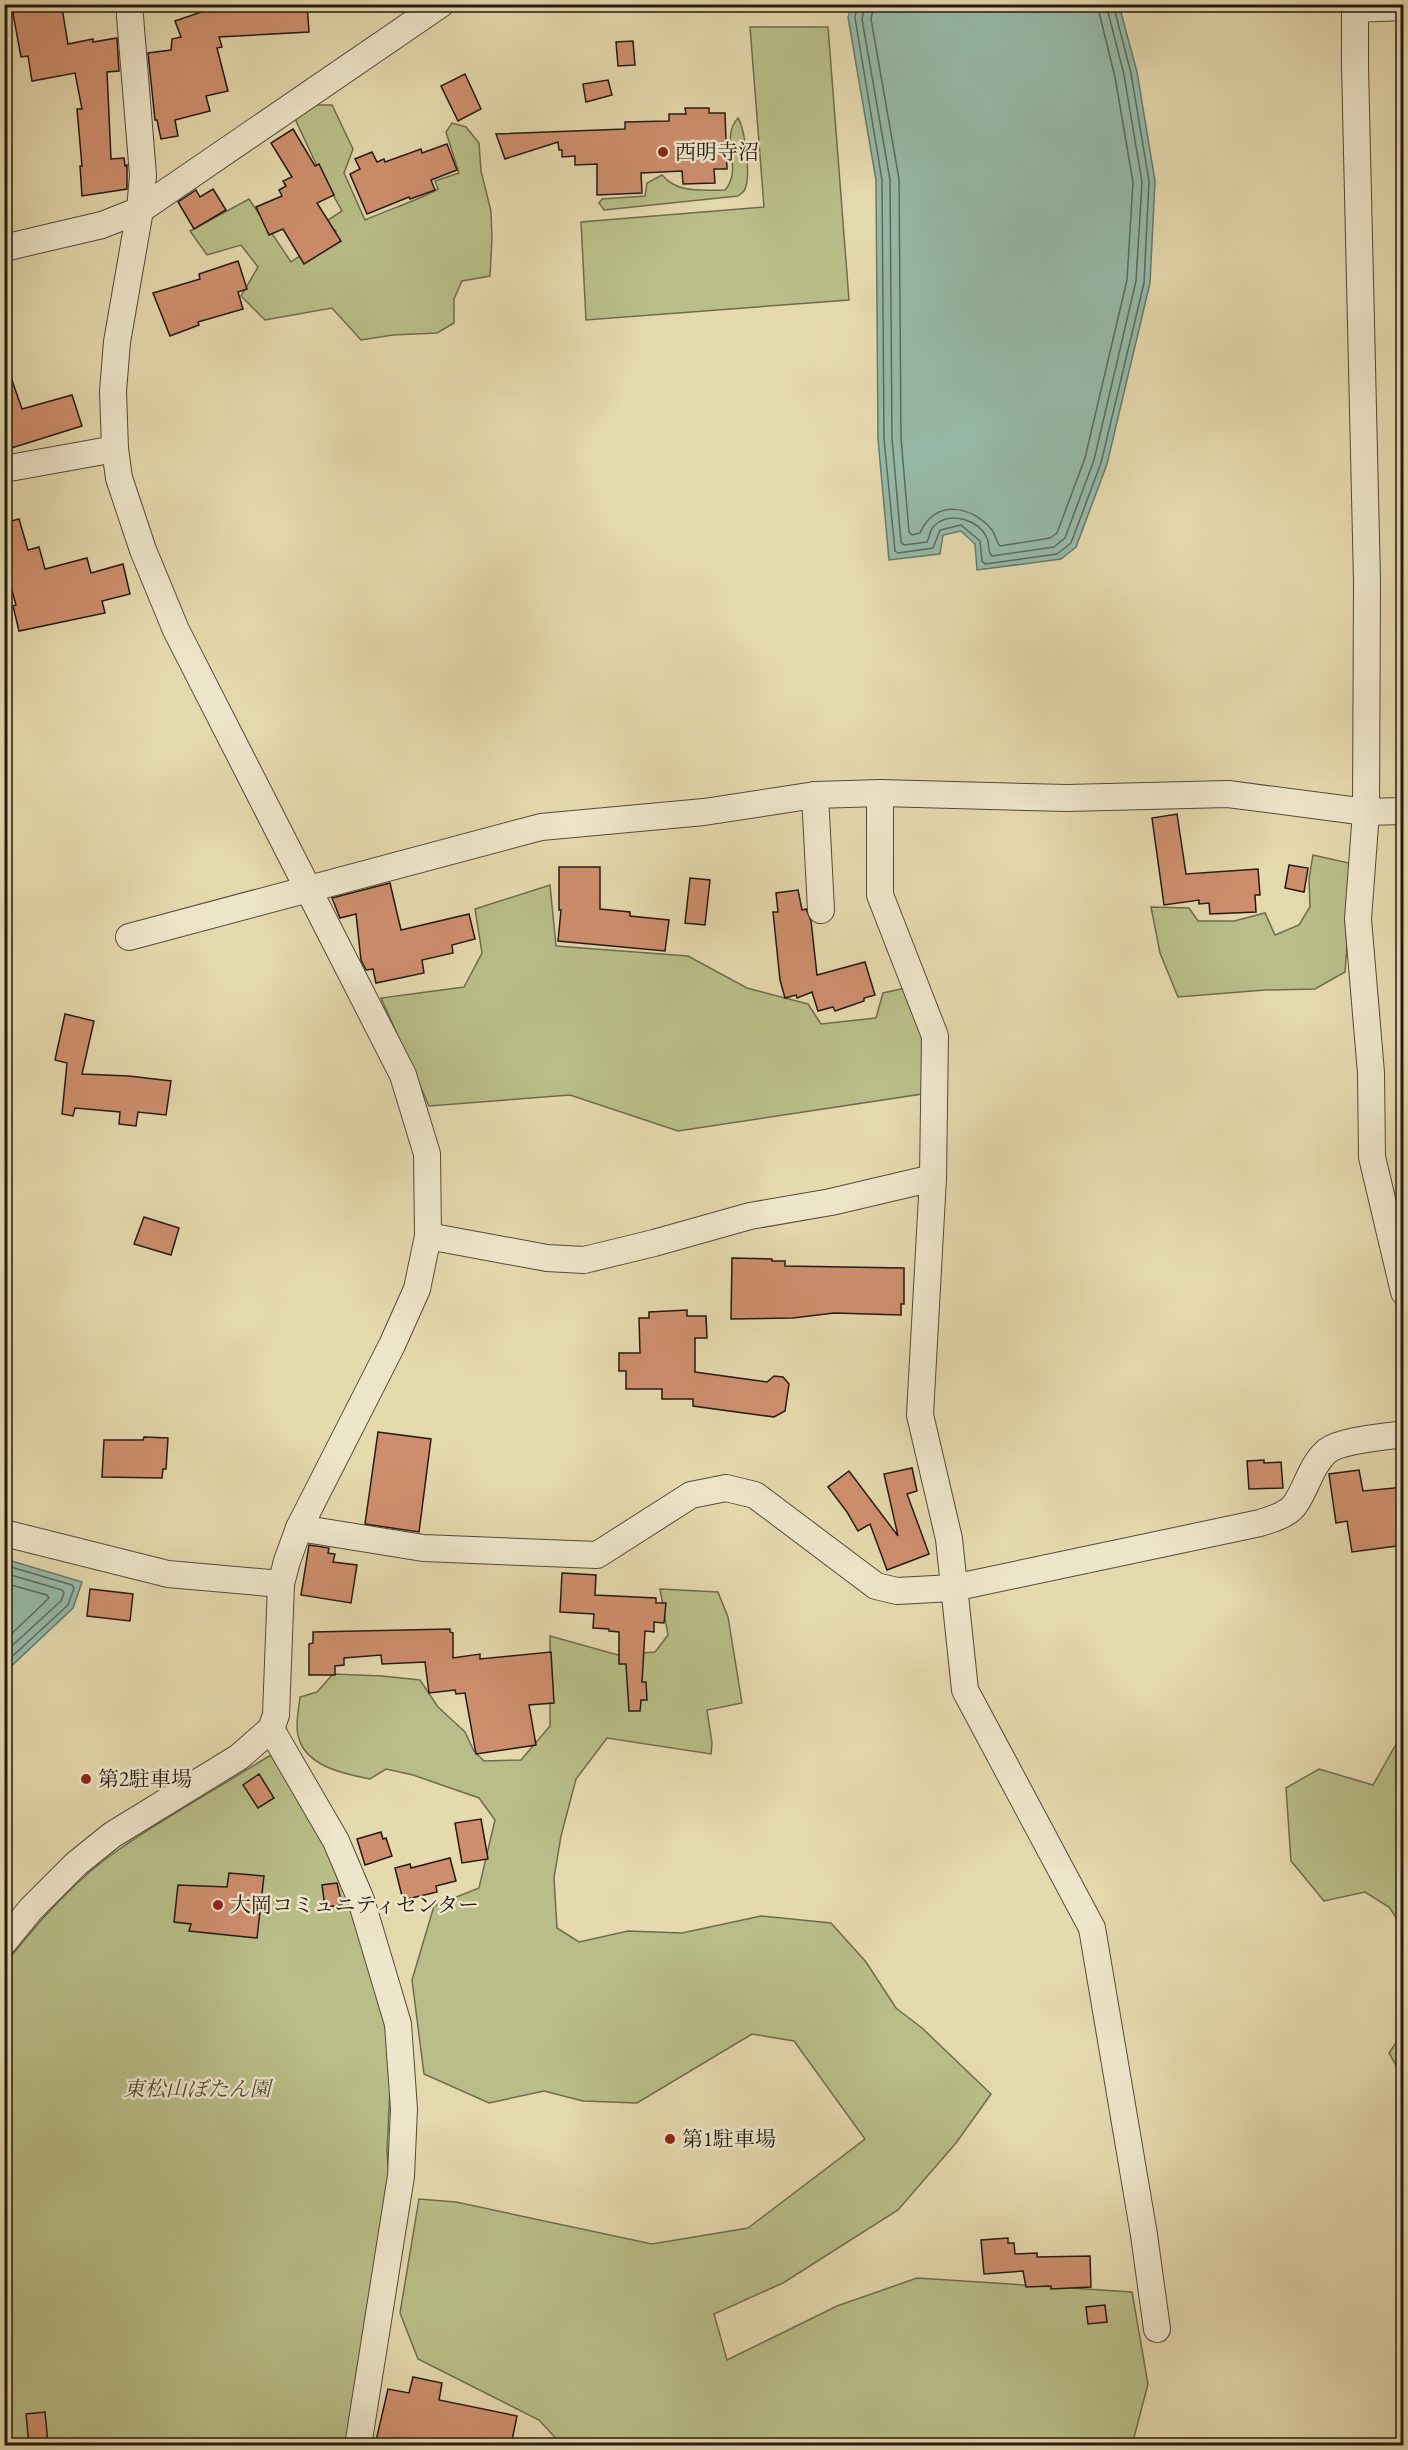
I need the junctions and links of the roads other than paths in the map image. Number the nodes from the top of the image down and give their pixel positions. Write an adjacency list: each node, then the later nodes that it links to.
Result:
1 (129, 4): 5 (street)
2 (441, 4): 5 (street)
3 (1356, 7): 4 (street); 12 (street)
4 (1404, 7)
5 (140, 210): 6 (street); 7 (street)
6 (4, 248)
7 (115, 449): 8 (street); 13 (street)
8 (4, 469)
9 (880, 792): 10 (street); 12 (street); 16 (street)
10 (815, 795): 13 (street); 14 (street)
11 (1404, 811): 12 (street)
12 (1366, 812): 18 (street)
13 (310, 889): 15 (street); 17 (street)
14 (820, 910)
15 (129, 937)
16 (933, 1178): 17 (street); 23 (street)
17 (428, 1236): 20 (street)
18 (1404, 1292)
19 (1404, 1434): 23 (street)
20 (299, 1528): 22 (street); 23 (street)
21 (4, 1533): 22 (street)
22 (281, 1584): 24 (street)
23 (953, 1588): 26 (street)
24 (271, 1729): 25 (street); 27 (street)
25 (4, 1942)
26 (1157, 2329)
27 (358, 2445)

